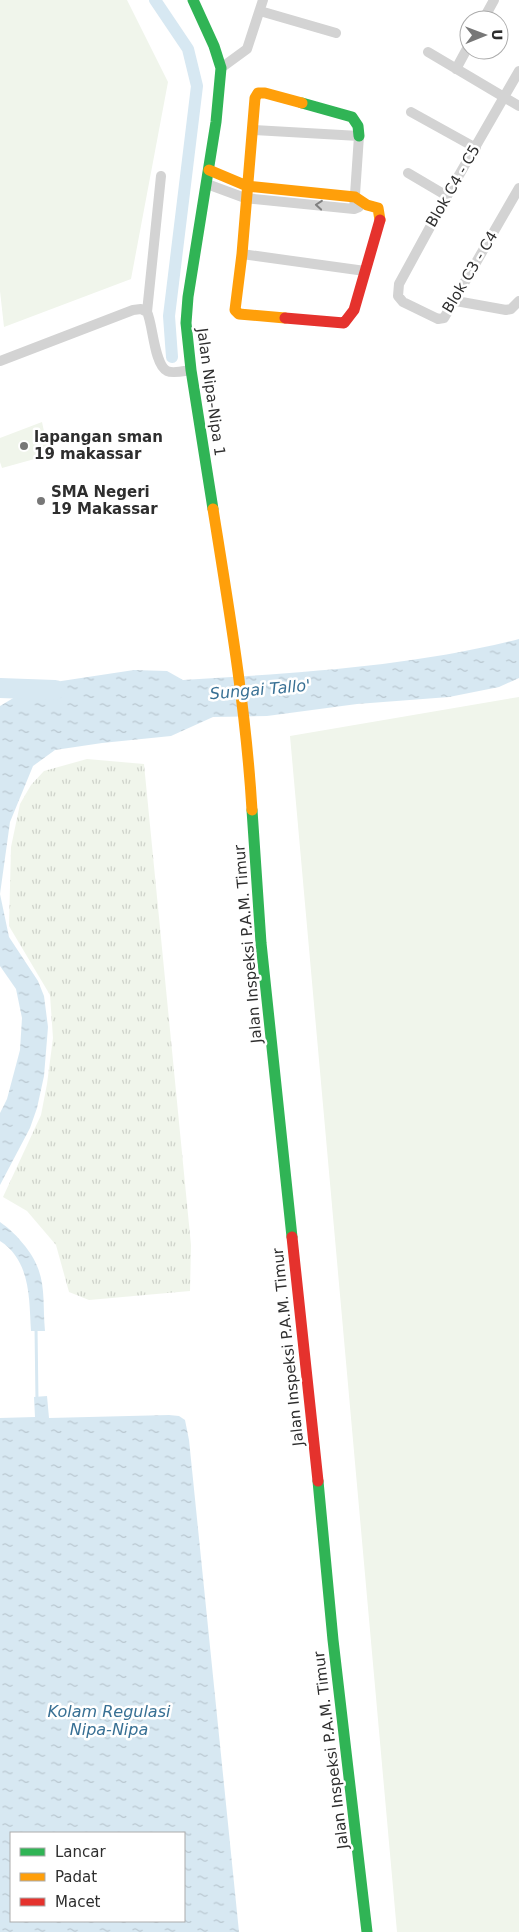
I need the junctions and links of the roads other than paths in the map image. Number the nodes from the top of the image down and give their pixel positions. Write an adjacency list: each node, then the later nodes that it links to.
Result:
1 (193, 0): 7 (street, Jalan Nipa-Nipa 1)
2 (263, 0): 3 (street)
3 (260, 11): 4 (street); 7 (street)
4 (336, 33)
5 (428, 52): 8 (street)
6 (461, 60): 8 (street)
7 (221, 68): 16 (street, Jalan Nipa-Nipa 1)
8 (456, 69): 10 (street)
9 (519, 71): 10 (street, Blok C4 - C5)
10 (504, 97): 11 (street); 15 (street, Blok C4 - C5)
11 (519, 106)
12 (411, 112): 15 (street)
13 (252, 130): 14 (street); 14 (street); 21 (street)
14 (359, 136): 23 (street)
15 (476, 148): 22 (street, Blok C4 - C5)
16 (209, 170): 19 (street, Jalan Nipa-Nipa 1); 21 (street)
17 (408, 173): 22 (street)
18 (161, 176): 29 (street)
19 (207, 184): 21 (street); 31 (street, Jalan Nipa-Nipa 1)
20 (519, 188): 26 (street, Blok C3 - C4)
21 (246, 192): 23 (street); 24 (street)
22 (447, 196): 28 (street, Blok C4 - C5)
23 (354, 203): 25 (street)
24 (242, 254): 25 (street); 25 (street)
25 (365, 271)
26 (456, 301): 27 (street); 28 (street, Blok C3 - C4)
27 (519, 301)
28 (404, 302)
29 (147, 312): 30 (street); 31 (street)
30 (0, 361)
31 (191, 370): 32 (street, Jalan Nipa-Nipa 1)
32 (249, 758): 33 (street, Jalan Inspeksi P.A.M. Timur)
33 (367, 1932)

